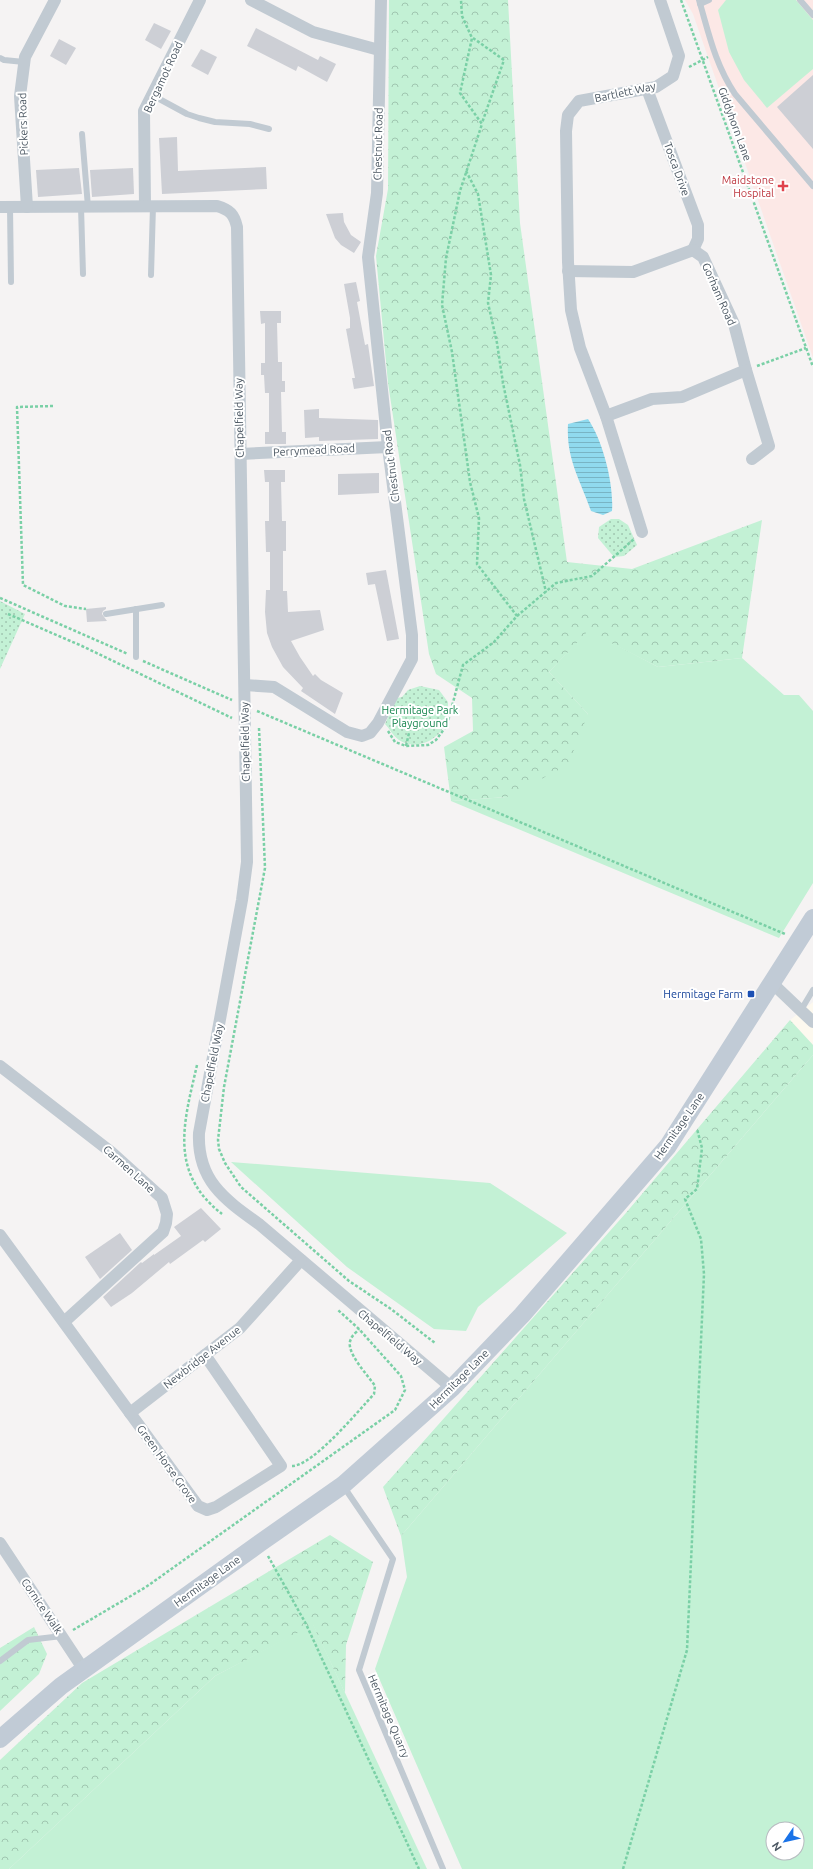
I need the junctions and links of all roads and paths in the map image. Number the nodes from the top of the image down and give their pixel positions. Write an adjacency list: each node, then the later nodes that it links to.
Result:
1 (55, 0): 15 (street, Pickers Road)
2 (200, 0): 17 (street, Bergamot Road)
3 (251, 0): 13 (street)
4 (381, 0): 13 (street, Chestnut Road)
5 (462, 0): 12 (path)
6 (660, 0): 16 (street, Bartlett Way)
7 (681, 0): 32 (path, Giddyhorn Lane)
8 (709, 0): 10 (lane)
9 (800, 0): 11 (lane)
10 (700, 2): 22 (lane)
11 (813, 15)
12 (472, 38): 18 (path); 18 (path)
13 (379, 50): 37 (street, Chestnut Road)
14 (0, 58): 15 (lane)
15 (24, 62): 25 (street, Pickers Road)
16 (647, 89): 27 (street, Tosca Drive); 28 (street, Bartlett Way)
17 (152, 95): 19 (lane); 23 (street, Bergamot Road)
18 (482, 124): 21 (path)
19 (269, 129)
20 (82, 134): 26 (lane)
21 (466, 171): 41 (path); 48 (path)
22 (813, 185)
23 (149, 206): 26 (street, Chapelfield Way); 30 (lane); 38 (street, Chapelfield Way)
24 (5, 207): 25 (street, Chapelfield Way); 31 (lane)
25 (27, 207): 26 (street, Chapelfield Way)
26 (84, 207): 29 (lane)
27 (693, 250): 28 (street); 34 (street, Gorham Road)
28 (568, 271): 36 (street, Bartlett Way)
29 (83, 274)
30 (151, 275)
31 (11, 282)
32 (806, 348): 33 (path, Giddyhorn Lane); 34 (path)
33 (813, 367)
34 (746, 370): 36 (street); 39 (street, Gorham Road)
35 (53, 406): 44 (path)
36 (606, 416): 40 (street, Bartlett Way)
37 (388, 447): 38 (street, Perrymead Road); 54 (street, Chestnut Road)
38 (240, 454): 50 (street, Chapelfield Way)
39 (752, 459)
40 (642, 532): 41 (path)
41 (546, 592): 48 (path)
42 (0, 598): 49 (path)
43 (162, 605): 45 (lane)
44 (86, 608)
45 (136, 609): 47 (lane); 49 (lane)
46 (8, 614): 53 (path)
47 (106, 614)
48 (518, 616): 56 (path)
49 (136, 657): 51 (path)
50 (245, 685): 51 (street, Chapelfield Way); 54 (street, Chestnut Road)
51 (244, 706): 52 (path); 66 (street, Chapelfield Way)
52 (258, 712): 58 (path); 69 (path)
53 (232, 718)
54 (378, 723): 56 (path)
55 (409, 733): 56 (path)
56 (406, 746)
57 (813, 918): 58 (main road, Hermitage Lane)
58 (800, 940): 59 (main road, Hermitage Lane)
59 (772, 983): 61 (street); 64 (main road, Hermitage Lane)
60 (813, 990): 61 (lane)
61 (801, 1010): 62 (street)
62 (813, 1022)
63 (0, 1066): 67 (street, Carmen Lane)
64 (687, 1117): 71 (main road, Hermitage Lane); 83 (path)
65 (0, 1234): 67 (street, Green Horse Grove)
66 (301, 1260): 70 (street, Newbridge Avenue); 71 (street, Chapelfield Way)
67 (64, 1322): 72 (street, Green Horse Grove)
68 (359, 1329): 73 (path)
69 (435, 1343)
70 (205, 1355): 72 (street, Newbridge Avenue); 73 (street)
71 (452, 1388): 74 (main road, Hermitage Lane)
72 (130, 1413): 73 (street, Green Horse Grove)
73 (281, 1466)
74 (343, 1486): 76 (main road, Hermitage Lane); 82 (lane, Hermitage Quarry)
75 (0, 1543): 77 (street, Cornice Walk)
76 (260, 1543): 79 (main road, Hermitage Lane); 81 (path)
77 (62, 1636): 78 (lane); 79 (street, Cornice Walk)
78 (0, 1661)
79 (84, 1670): 80 (main road, Hermitage Lane)
80 (0, 1739)
81 (419, 1869)
82 (443, 1869)
83 (623, 1869)

